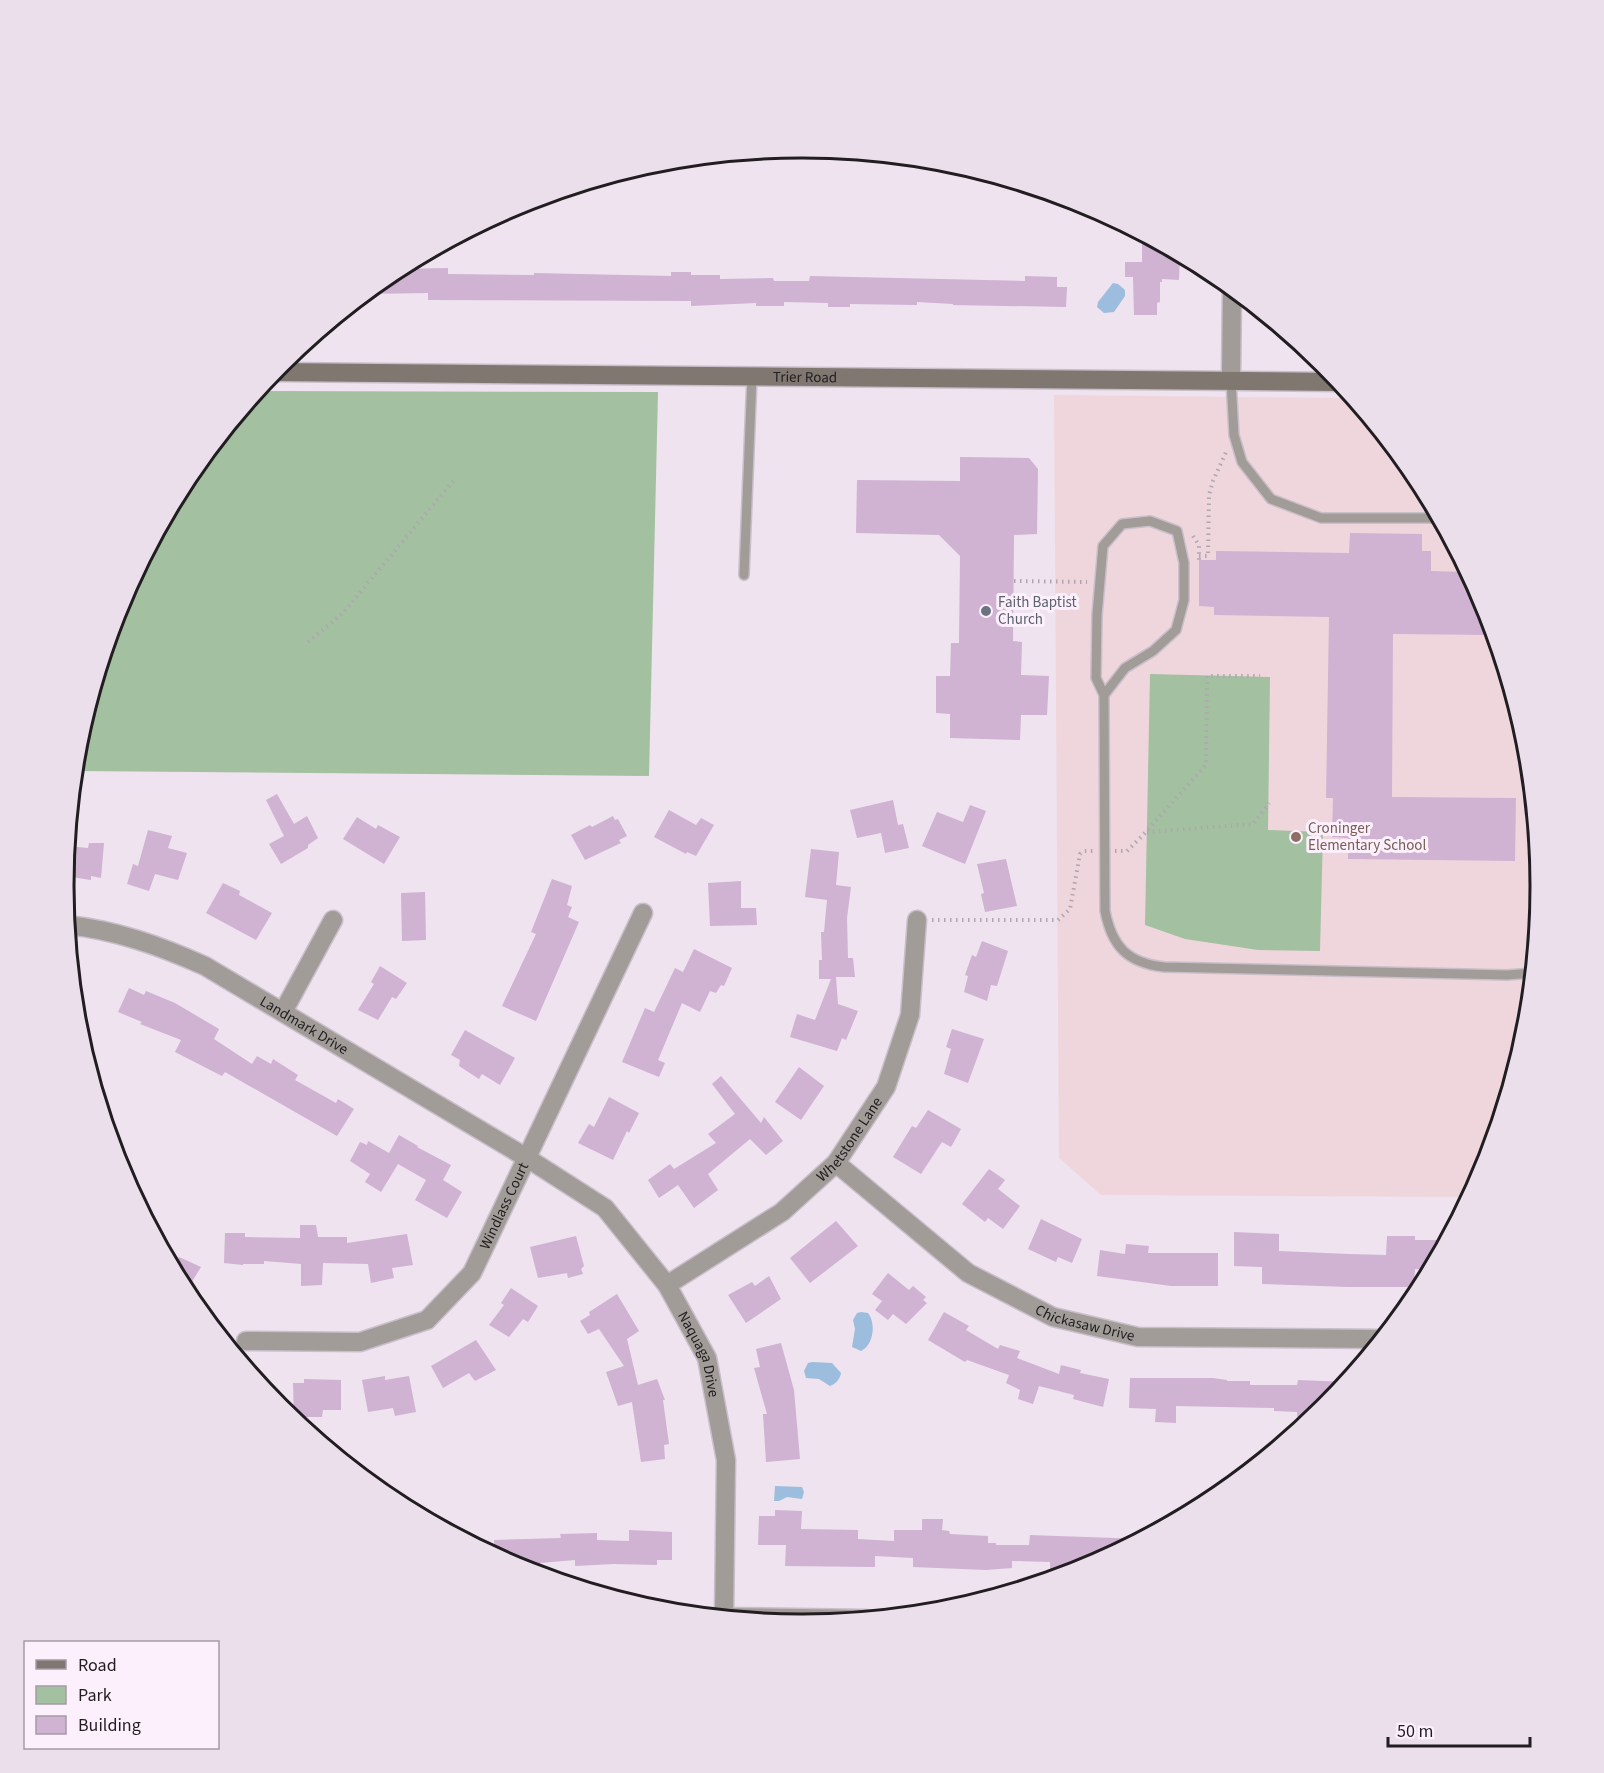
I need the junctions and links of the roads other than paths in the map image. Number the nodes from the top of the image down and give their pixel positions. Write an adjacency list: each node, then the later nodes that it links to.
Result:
1 (1232, 299): 4 (street)
2 (286, 372): 3 (street, Trier Road)
3 (752, 376): 4 (street, Trier Road); 7 (lane)
4 (1231, 380): 5 (street, Trier Road); 6 (lane)
5 (1327, 382)
6 (1430, 518)
7 (744, 575)
8 (1104, 695): 8 (lane); 13 (lane)
9 (643, 913): 15 (street, Windlass Court)
10 (333, 920): 14 (street)
11 (917, 920): 16 (street, Whetstone Lane)
12 (75, 926): 14 (street, Landmark Drive)
13 (1525, 973)
14 (283, 1012): 15 (street, Landmark Drive)
15 (527, 1158): 17 (street, Naquaga Drive); 19 (street, Windlass Court)
16 (836, 1163): 17 (street, Whetstone Lane); 18 (street, Chickasaw Drive)
17 (667, 1286): 20 (street, Naquaga Drive)
18 (1373, 1339)
19 (246, 1341)
20 (722, 1610)

